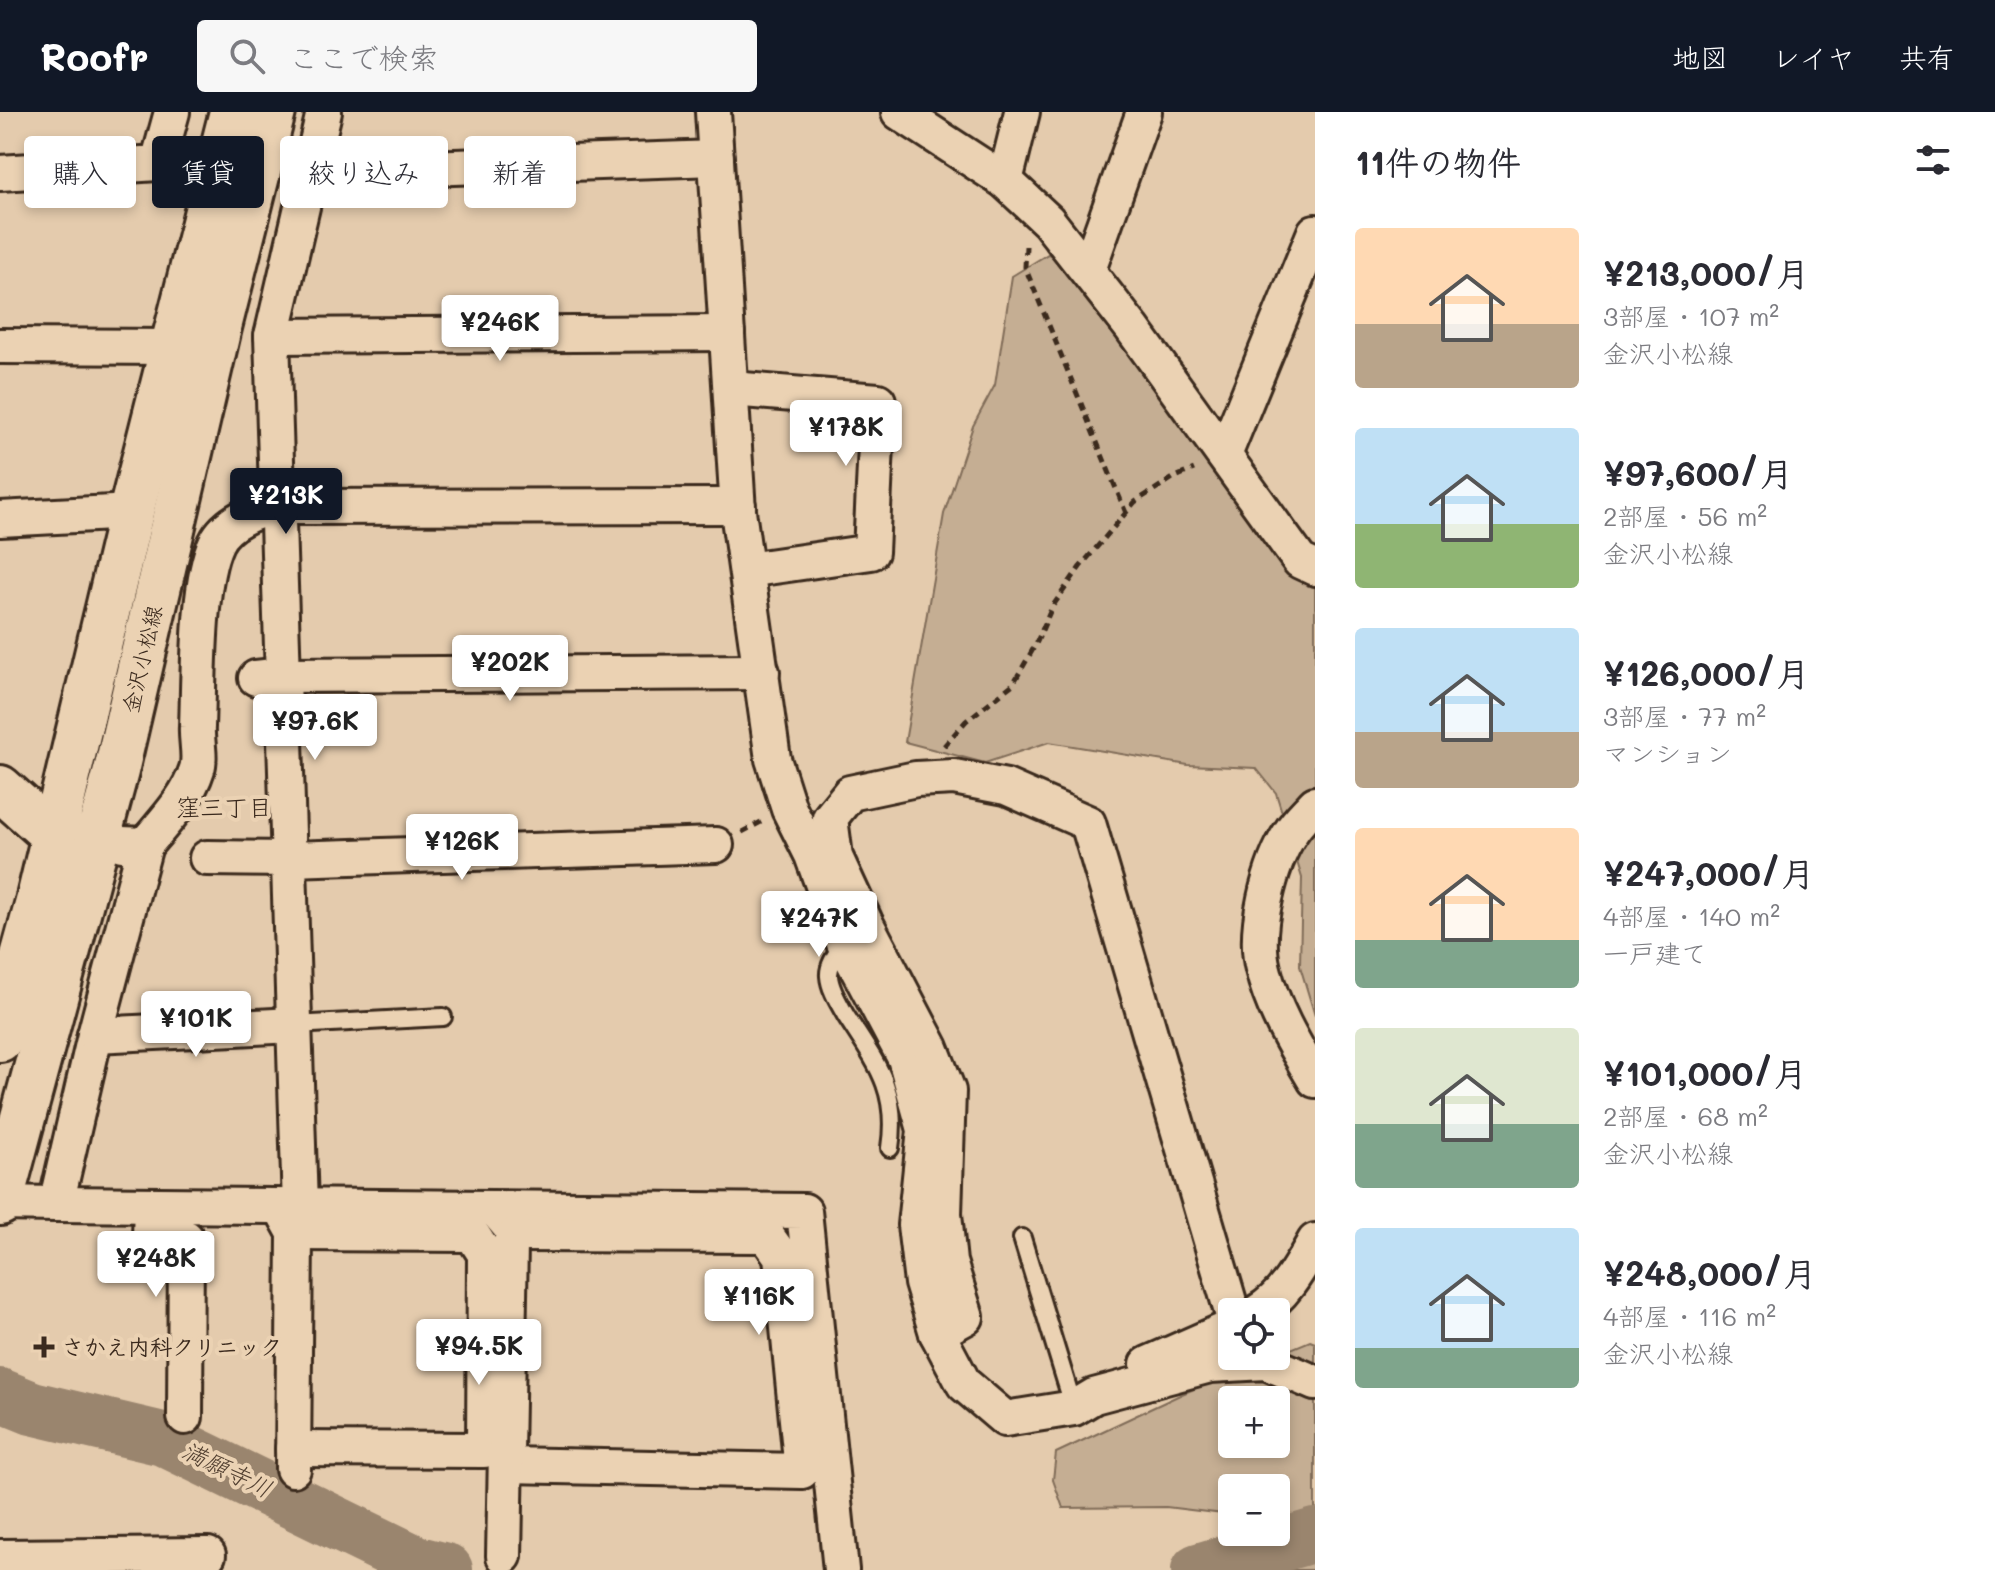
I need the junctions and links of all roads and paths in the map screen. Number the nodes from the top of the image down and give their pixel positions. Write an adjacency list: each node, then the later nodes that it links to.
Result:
1 (172, 112): 12 (street)
2 (232, 112): 21 (main road, 金沢小松線)
3 (273, 112): 38 (main road, 金沢小松線)
4 (324, 112): 9 (street)
5 (713, 112): 10 (street)
6 (899, 112): 13 (street)
7 (1022, 112): 13 (street)
8 (1144, 112): 17 (street)
9 (318, 136)
10 (716, 158): 11 (street); 18 (street)
11 (448, 167)
12 (0, 173)
13 (1005, 181): 14 (street)
14 (1030, 204): 17 (street); 27 (path)
15 (302, 208): 19 (street)
16 (1315, 232): 23 (street)
17 (1088, 270): 23 (street)
18 (727, 333): 19 (street); 22 (street)
19 (272, 336): 25 (street)
20 (0, 346): 21 (street)
21 (173, 347): 26 (main road, 金沢小松線)
22 (731, 389): 24 (street); 30 (street)
23 (1224, 455): 27 (path); 29 (street)
24 (738, 506): 25 (street); 30 (street)
25 (277, 507): 32 (street); 39 (street)
26 (131, 512): 28 (street); 37 (main road, 金沢小松線)
27 (1126, 513): 33 (path)
28 (0, 519)
29 (1315, 568)
30 (747, 570): 31 (street)
31 (762, 672): 32 (street); 36 (street)
32 (269, 676): 42 (street)
33 (916, 779): 57 (street); 59 (street)
34 (0, 788): 37 (main road)
35 (1315, 804): 48 (street)
36 (789, 809): 40 (path); 43 (street)
37 (53, 835): 38 (main road); 47 (main road, 金沢小松線)
38 (98, 842): 39 (street); 50 (main road, 金沢小松線)
39 (145, 845): 46 (street)
40 (716, 845): 42 (street)
41 (207, 858): 42 (street)
42 (290, 859): 45 (street)
43 (844, 943): 49 (lane); 59 (street)
44 (443, 1017): 45 (lane)
45 (294, 1025): 46 (street); 53 (street)
46 (95, 1035): 51 (street)
47 (0, 1039)
48 (1315, 1080)
49 (890, 1148)
50 (0, 1203): 51 (street)
51 (56, 1204): 52 (street)
52 (151, 1205): 53 (street); 64 (street)
53 (292, 1215): 53 (street); 54 (street)
54 (505, 1221): 65 (street); 65 (street); 69 (street)
55 (1022, 1238): 63 (lane)
56 (1315, 1241): 58 (street)
57 (1228, 1298)
58 (1277, 1298)
59 (937, 1333): 63 (street)
60 (1218, 1333): 62 (street)
61 (1315, 1383): 62 (street)
62 (1114, 1391): 63 (street)
63 (1074, 1408)
64 (185, 1417)
65 (507, 1465): 67 (street)
66 (208, 1555): 68 (street)
67 (504, 1556)
68 (0, 1557)
69 (841, 1570)

